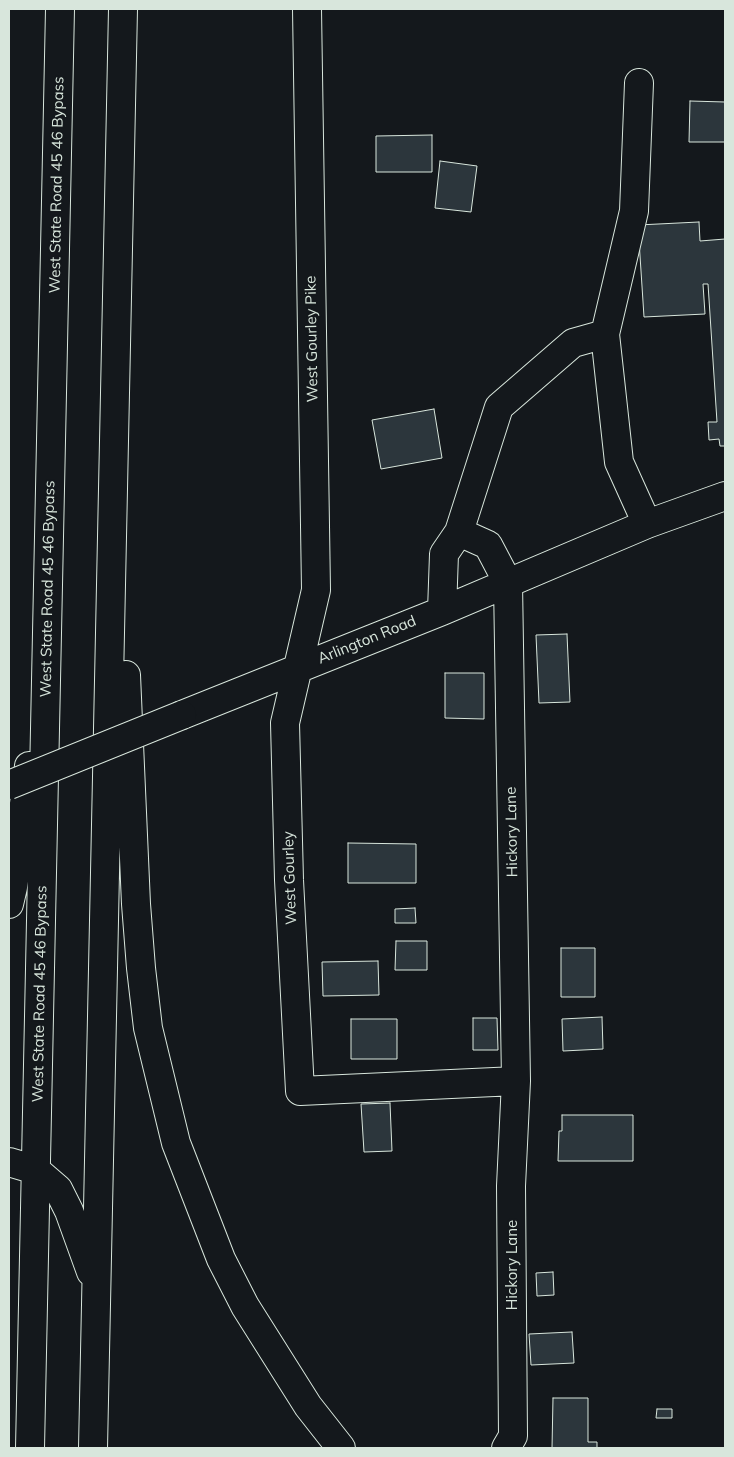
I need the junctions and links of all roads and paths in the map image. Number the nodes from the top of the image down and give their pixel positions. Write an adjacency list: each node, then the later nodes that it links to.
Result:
1 (60, 9): 12 (main road, West State Road 45 46 Bypass)
2 (123, 9): 6 (main road)
3 (307, 9): 13 (main road, West Gourley Pike)
4 (639, 83): 5 (main road)
5 (604, 334): 8 (main road); 9 (main road)
6 (115, 409): 19 (main road); 22 (main road)
7 (725, 496): 8 (main road, Arlington Road)
8 (648, 524): 10 (main road, Arlington Road)
9 (459, 532): 10 (main road); 11 (main road)
10 (508, 583): 11 (main road, Arlington Road); 16 (main road, Hickory Lane)
11 (442, 611): 13 (main road, Arlington Road)
12 (48, 613): 15 (main road); 18 (main road, West State Road 45 46 Bypass)
13 (299, 667): 14 (main road, Arlington Road, bridge); 16 (main road, West Gourley)
14 (9, 785)
15 (9, 904)
16 (516, 1081): 23 (main road, Hickory Lane)
17 (9, 1162): 18 (main road)
18 (36, 1170): 19 (main road); 20 (main road, West State Road 45 46 Bypass)
19 (96, 1285): 21 (main road)
20 (30, 1448)
21 (93, 1448)
22 (341, 1448)
23 (506, 1448)

